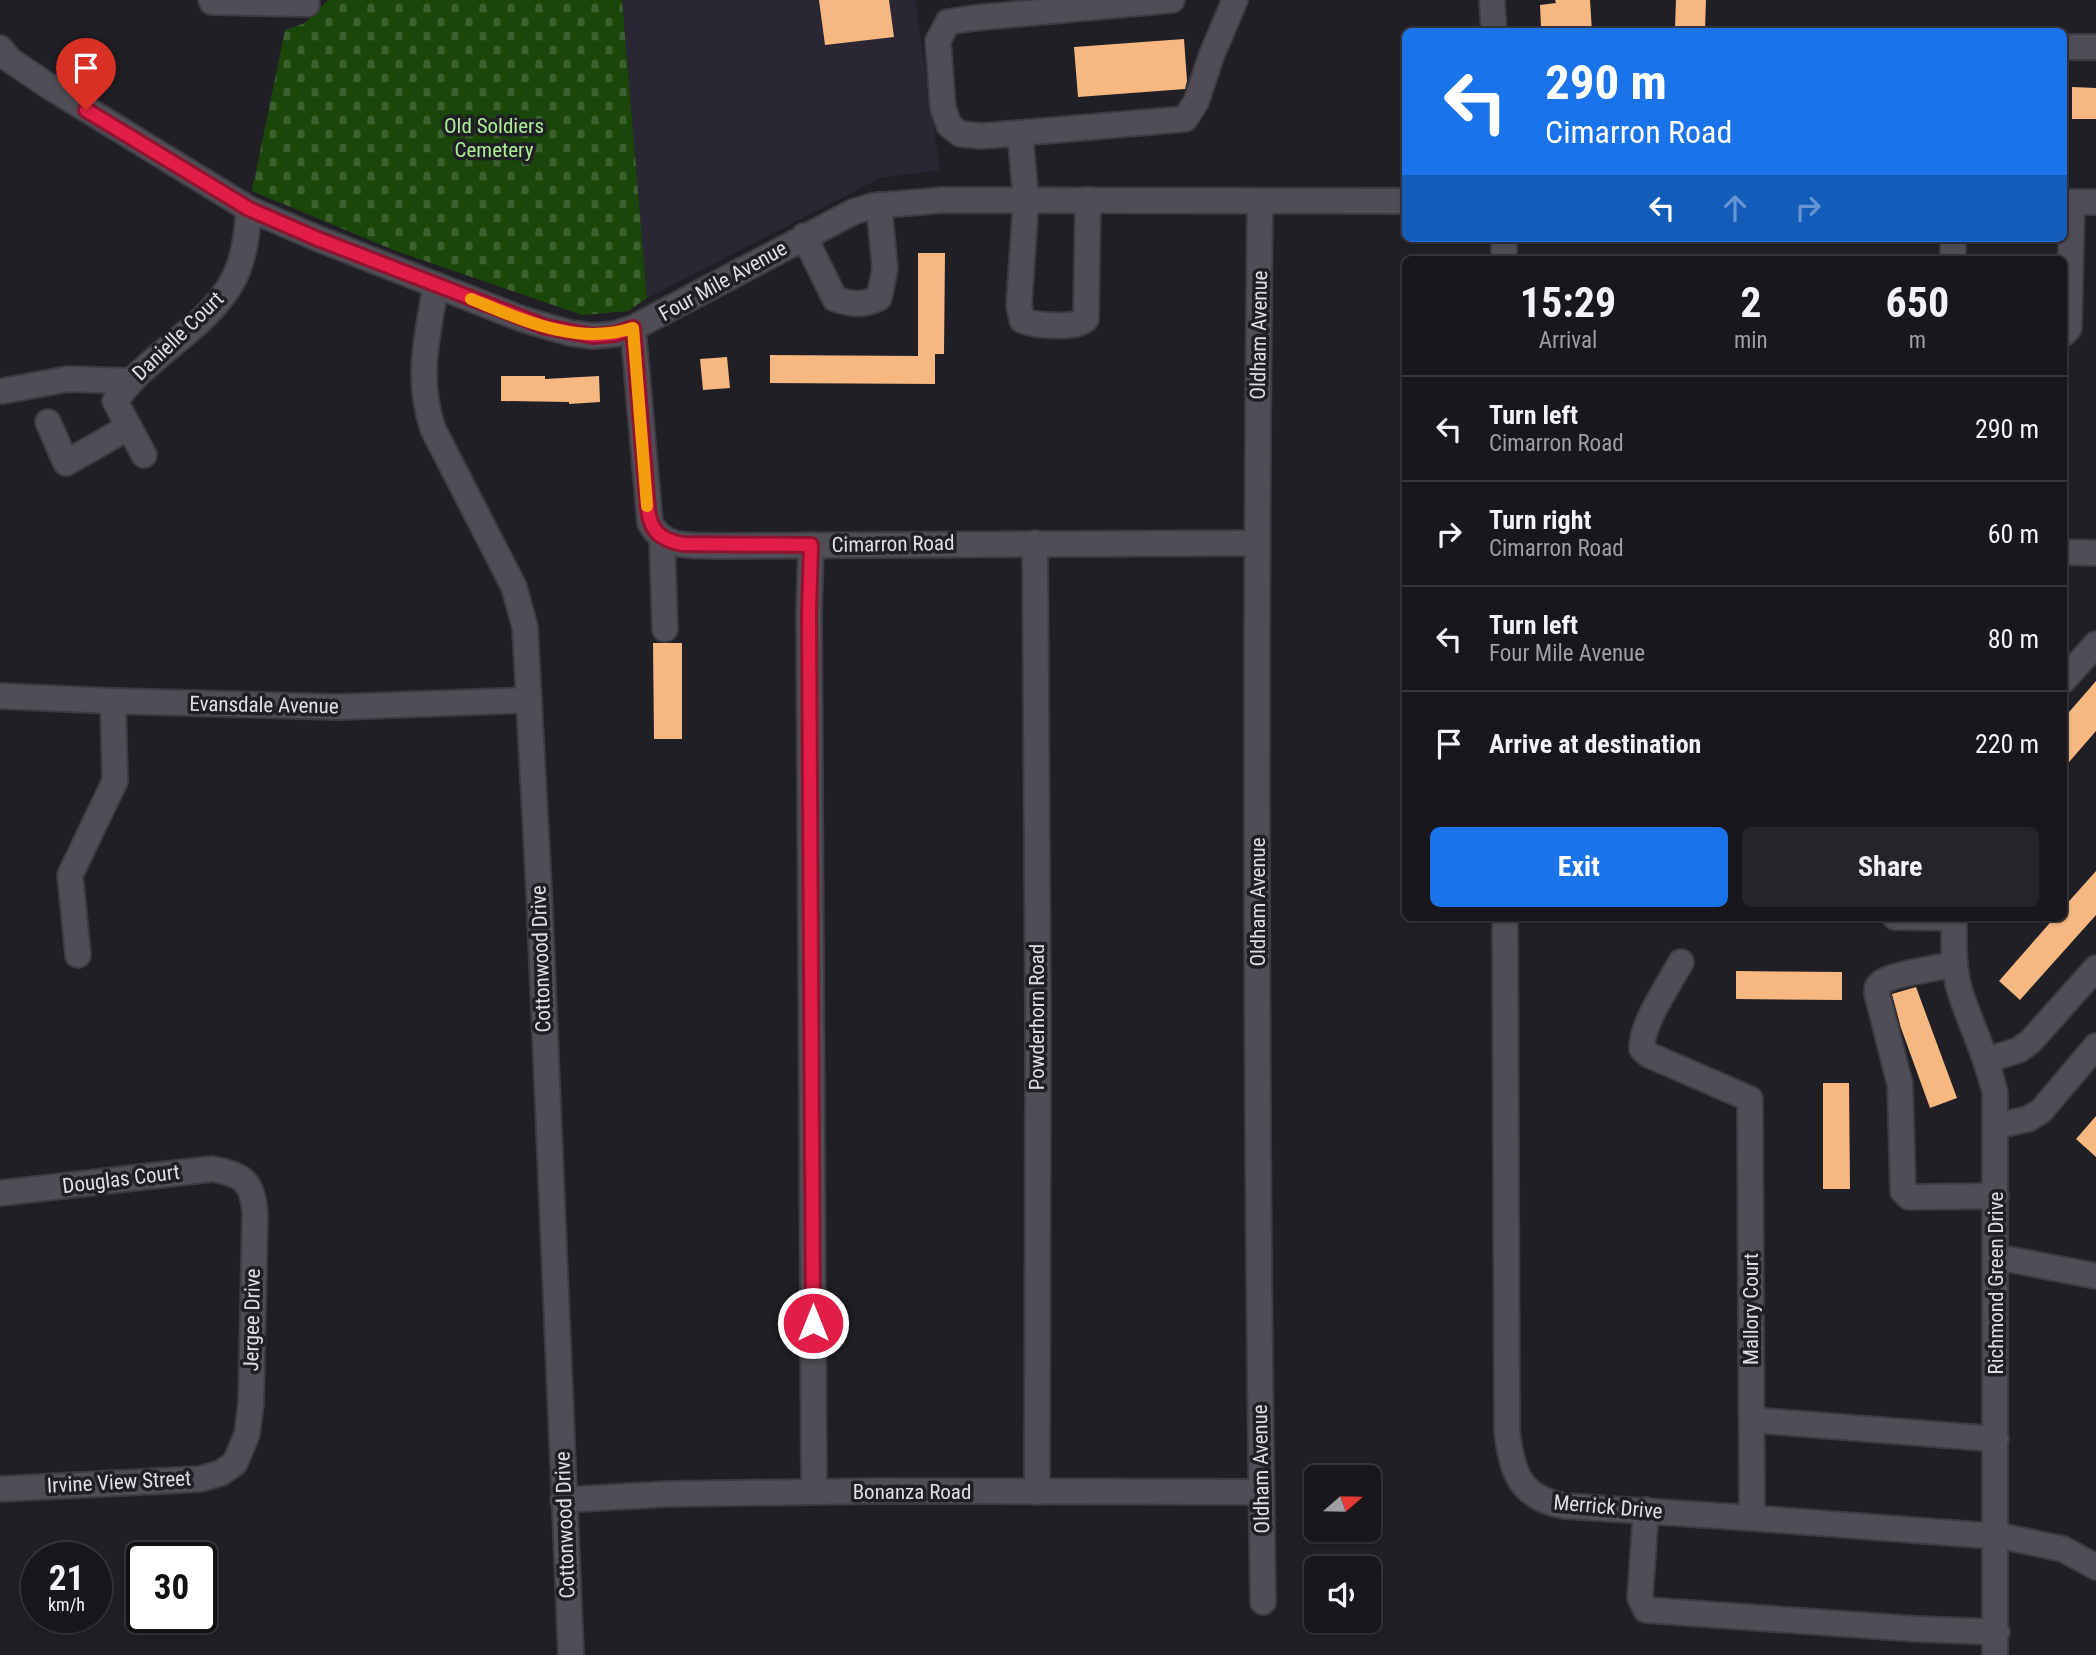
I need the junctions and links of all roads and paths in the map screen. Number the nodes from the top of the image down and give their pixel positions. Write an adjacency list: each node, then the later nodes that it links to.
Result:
1 (211, 0): 5 (street)
2 (1172, 0): 6 (street)
3 (1235, 0): 11 (street)
4 (1492, 0): 7 (street)
5 (307, 4)
6 (1058, 5): 11 (street)
7 (1494, 28)
8 (2067, 47): 9 (street)
9 (2096, 47)
10 (3, 55): 18 (street, Four Mile Avenue)
11 (1020, 133): 12 (street)
12 (1026, 200): 13 (street, Four Mile Avenue); 13 (street); 17 (street, Four Mile Avenue)
13 (1088, 200): 15 (street, Four Mile Avenue)
14 (1402, 201): 15 (street, Four Mile Avenue)
15 (1261, 202): 30 (street, Oldham Avenue)
16 (2077, 202): 22 (street)
17 (879, 205): 19 (street, Four Mile Avenue); 19 (street)
18 (249, 209): 20 (street, Four Mile Avenue); 23 (street, Danielle Court)
19 (804, 236): 21 (street, Four Mile Avenue)
20 (436, 285): 21 (street, Four Mile Avenue); 39 (street, Cottonwood Drive)
21 (633, 328): 28 (street)
22 (2067, 330)
23 (131, 381): 24 (street); 26 (street, Danielle Court)
24 (3, 391)
25 (48, 422): 26 (street)
26 (129, 427): 27 (street, Danielle Court)
27 (144, 455)
28 (662, 538): 31 (street, Cimarron Road); 34 (street)
29 (1035, 543): 30 (street, Cimarron Road); 31 (street, Cimarron Road); 59 (street, Powderhorn Road)
30 (1256, 543): 60 (street, Oldham Avenue)
31 (811, 545): 58 (street)
32 (2067, 552): 33 (street)
33 (2096, 553)
34 (665, 629)
35 (2096, 644): 36 (street)
36 (2067, 677)
37 (0, 696): 38 (street, Evansdale Avenue)
38 (113, 701): 39 (street, Evansdale Avenue); 42 (street)
39 (529, 701): 61 (street, Cottonwood Drive)
40 (1505, 921): 62 (street, Merrick Drive)
41 (1954, 921): 44 (street, Richmond Green Drive)
42 (78, 955)
43 (1681, 962): 54 (street, Mallory Court)
44 (1955, 964): 47 (street, Richmond Green Drive); 51 (street)
45 (2096, 968): 47 (street)
46 (2096, 1046): 48 (street)
47 (1987, 1060): 48 (street, Richmond Green Drive)
48 (1996, 1126): 51 (street, Richmond Green Drive)
49 (241, 1178): 50 (street, Douglas Court); 56 (street, Jergee Drive)
50 (0, 1193)
51 (1996, 1196): 52 (street, Richmond Green Drive)
52 (1997, 1256): 53 (street); 55 (street, Richmond Green Drive)
53 (2096, 1276)
54 (1752, 1420): 55 (street); 63 (street, Mallory Court)
55 (1996, 1439): 64 (street, Richmond Green Drive)
56 (235, 1463): 57 (street, Irvine View Street)
57 (0, 1489)
58 (814, 1492): 59 (street, Bonanza Road); 61 (street, Bonanza Road)
59 (1037, 1492): 60 (street, Bonanza Road)
60 (1261, 1492): 66 (street, Oldham Avenue)
61 (563, 1500): 68 (street, Cottonwood Drive)
62 (1646, 1510): 63 (street, Merrick Drive); 67 (street)
63 (1752, 1518): 64 (street, Merrick Drive)
64 (1997, 1537): 65 (street, Merrick Drive); 67 (street, Richmond Green Drive)
65 (2096, 1567)
66 (1263, 1602)
67 (1996, 1643)
68 (570, 1655)

